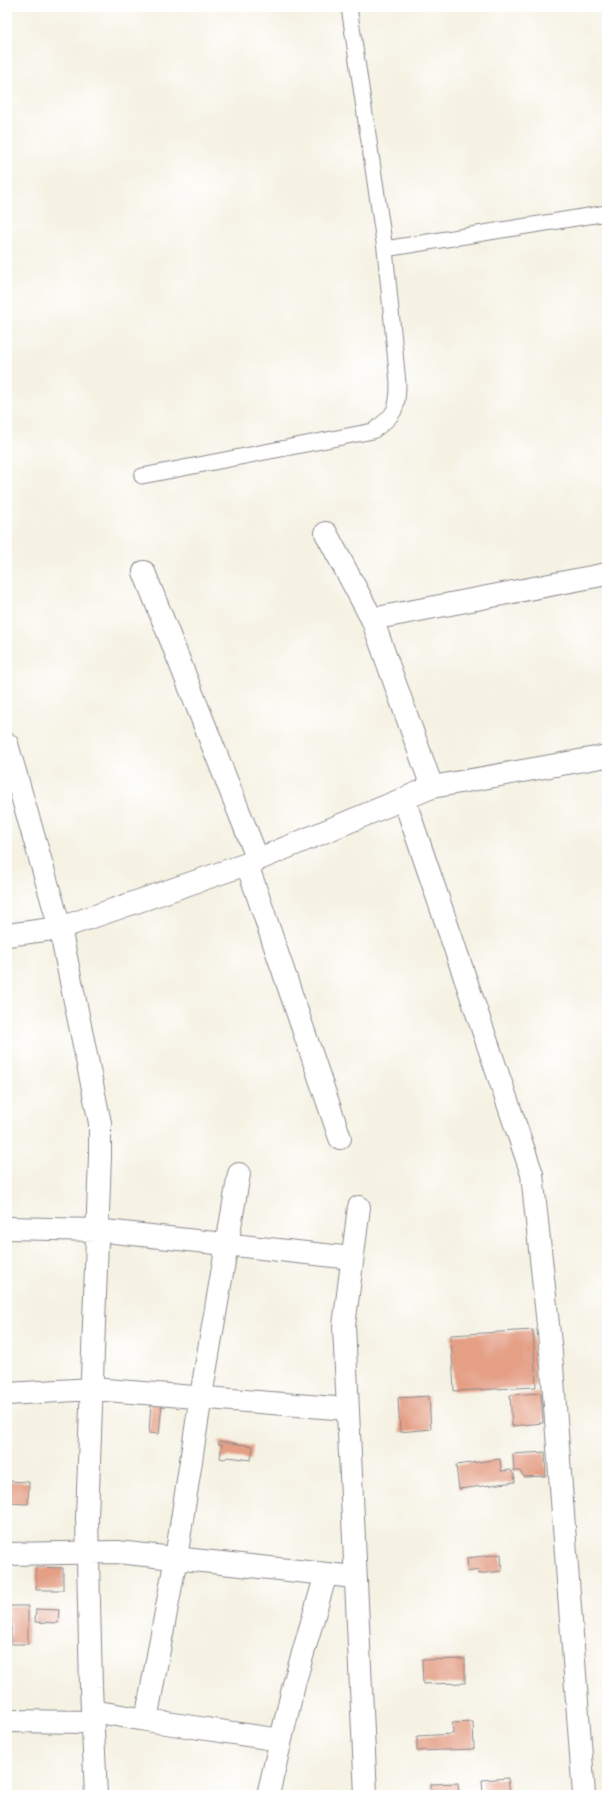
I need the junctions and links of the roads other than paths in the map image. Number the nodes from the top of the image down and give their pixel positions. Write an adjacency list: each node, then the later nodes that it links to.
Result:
1 (349, 7): 3 (lane)
2 (607, 213): 3 (lane)
3 (385, 249): 4 (lane)
4 (142, 476)
5 (326, 533): 8 (street)
6 (144, 572): 13 (street)
7 (607, 574): 8 (street)
8 (372, 619): 11 (street)
9 (7, 744): 14 (street)
10 (607, 756): 11 (street)
11 (432, 787): 12 (street)
12 (404, 798): 13 (street); 39 (street)
13 (252, 862): 14 (street); 16 (street)
14 (60, 928): 15 (street); 20 (street)
15 (7, 936)
16 (340, 1138)
17 (239, 1174): 21 (street)
18 (359, 1207): 22 (street)
19 (7, 1228): 20 (street)
20 (96, 1230): 21 (street); 23 (street)
21 (227, 1244): 22 (street); 25 (street)
22 (352, 1258): 26 (street)
23 (92, 1388): 24 (street); 25 (street); 27 (street)
24 (7, 1394)
25 (201, 1396): 26 (street); 29 (street)
26 (348, 1409): 31 (street)
27 (88, 1551): 28 (street); 29 (street); 32 (street)
28 (7, 1554)
29 (176, 1558): 30 (street); 33 (street)
30 (326, 1574): 31 (street); 35 (street)
31 (355, 1577): 38 (street)
32 (92, 1716): 33 (street); 34 (street); 36 (street)
33 (146, 1720): 35 (street)
34 (7, 1721)
35 (281, 1740): 37 (street)
36 (96, 1795)
37 (268, 1795)
38 (366, 1795)
39 (584, 1795)

